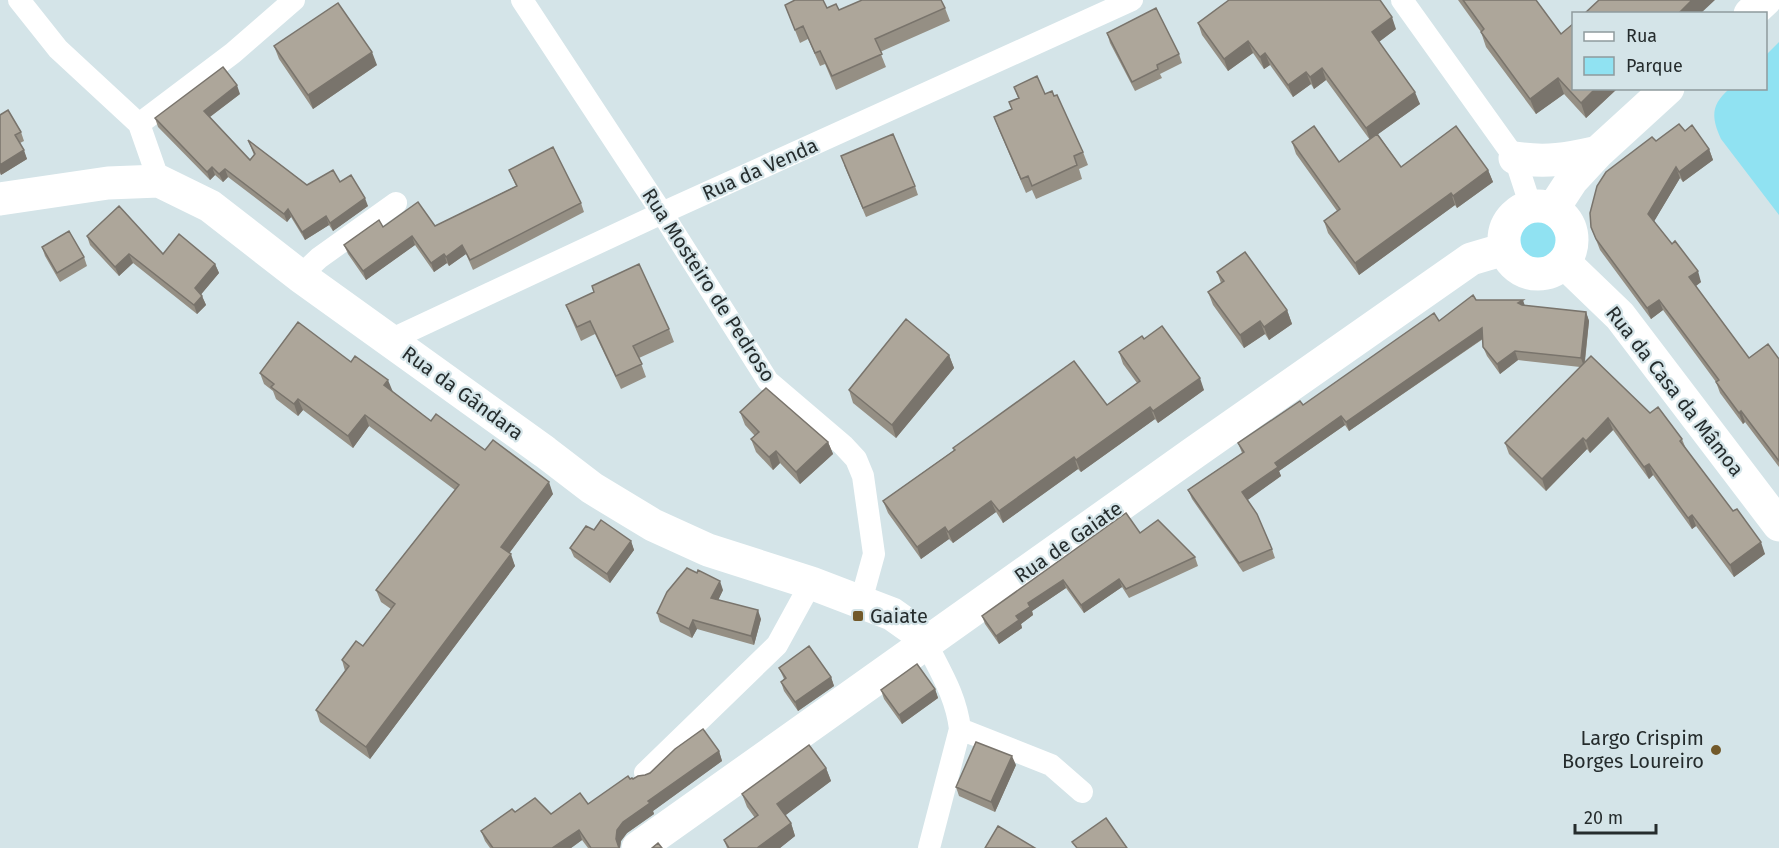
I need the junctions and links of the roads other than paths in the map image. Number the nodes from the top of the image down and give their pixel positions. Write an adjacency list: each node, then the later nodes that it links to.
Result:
1 (19, 0): 9 (street)
2 (294, 0): 9 (street)
3 (522, 0): 16 (street, Rua Mosteiro de Pedroso)
4 (1132, 0): 16 (street, Rua da Venda)
5 (1402, 0): 11 (street)
6 (1765, 0): 7 (main road)
7 (1752, 12)
8 (1666, 90): 10 (main road)
9 (139, 124): 12 (street)
10 (1598, 152): 11 (main road); 15 (main road)
11 (1515, 158): 15 (street)
12 (159, 181): 13 (main road, Rua da Gândara); 19 (main road, Rua da Gândara)
13 (0, 199)
14 (396, 203): 19 (street)
15 (1542, 208): 17 (main road); 18 (main road)
16 (662, 213): 20 (street, Rua da Venda); 23 (street, Rua Mosteiro de Pedroso)
17 (1505, 249): 18 (main road); 24 (main road, Rua de Gaiate)
18 (1565, 262): 21 (main road, Rua da Casa da Mâmoa)
19 (300, 276): 20 (main road, Rua da Gândara)
20 (390, 340): 22 (main road, Rua da Gândara)
21 (1779, 525)
22 (811, 583): 23 (main road, Rua da Gândara); 26 (street)
23 (861, 601): 24 (main road, Rua da Gândara)
24 (926, 643): 25 (street); 28 (main road, Rua de Gaiate)
25 (960, 729): 27 (street); 29 (street)
26 (645, 773)
27 (1082, 792)
28 (638, 848)
29 (928, 848)

